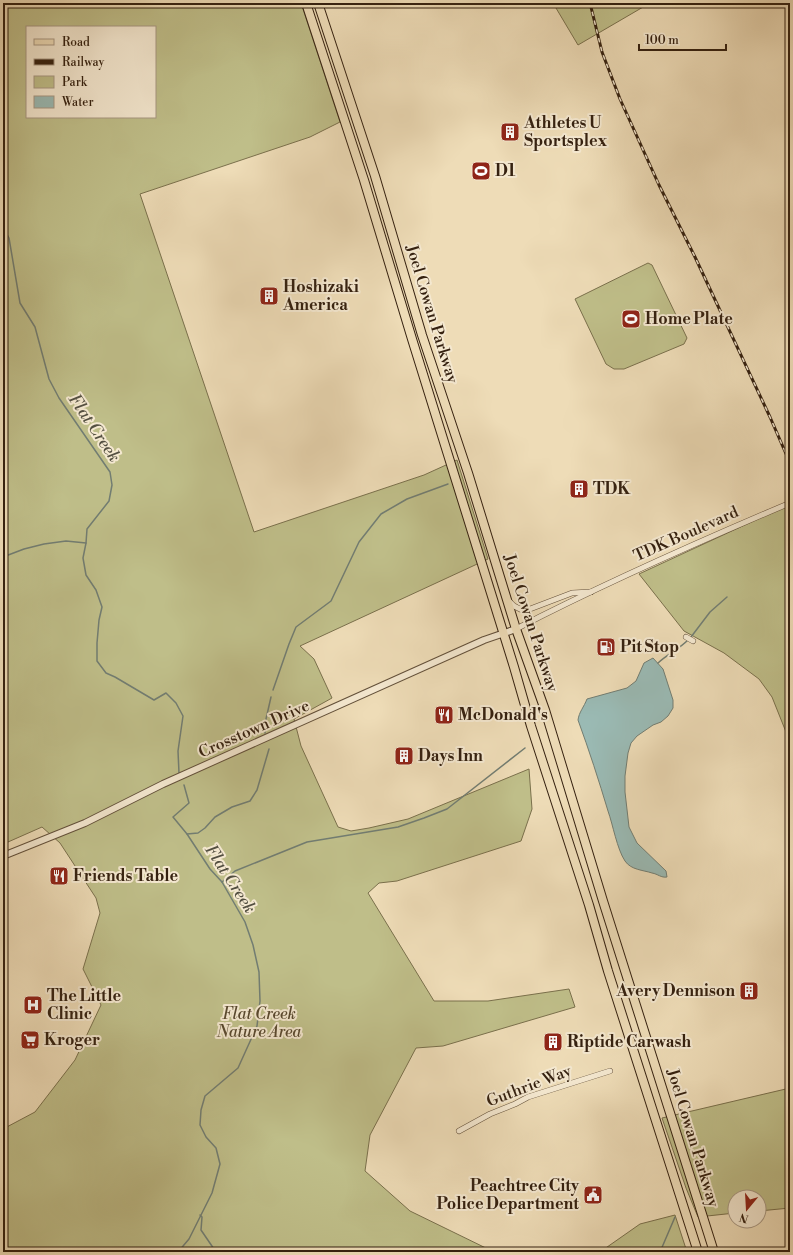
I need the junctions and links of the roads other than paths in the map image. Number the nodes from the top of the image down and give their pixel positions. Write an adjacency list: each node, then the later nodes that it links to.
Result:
1 (306, 3): 4 (main road, Joel Cowan Parkway)
2 (318, 3): 3 (main road, Joel Cowan Parkway)
3 (375, 176): 4 (street); 7 (main road, Joel Cowan Parkway)
4 (364, 180): 9 (main road, Joel Cowan Parkway)
5 (790, 503): 6 (street, TDK Boulevard)
6 (594, 591): 7 (street, TDK Boulevard); 8 (street, TDK Boulevard)
7 (507, 598): 8 (main road, Joel Cowan Parkway)
8 (516, 629): 9 (street, Crosstown Drive); 16 (main road, Joel Cowan Parkway)
9 (503, 633): 12 (street, Crosstown Drive); 15 (main road, Joel Cowan Parkway)
10 (686, 637): 11 (street)
11 (693, 641)
12 (3, 854)
13 (610, 1071): 14 (street, Guthrie Way)
14 (459, 1131)
15 (698, 1252)
16 (714, 1252)

